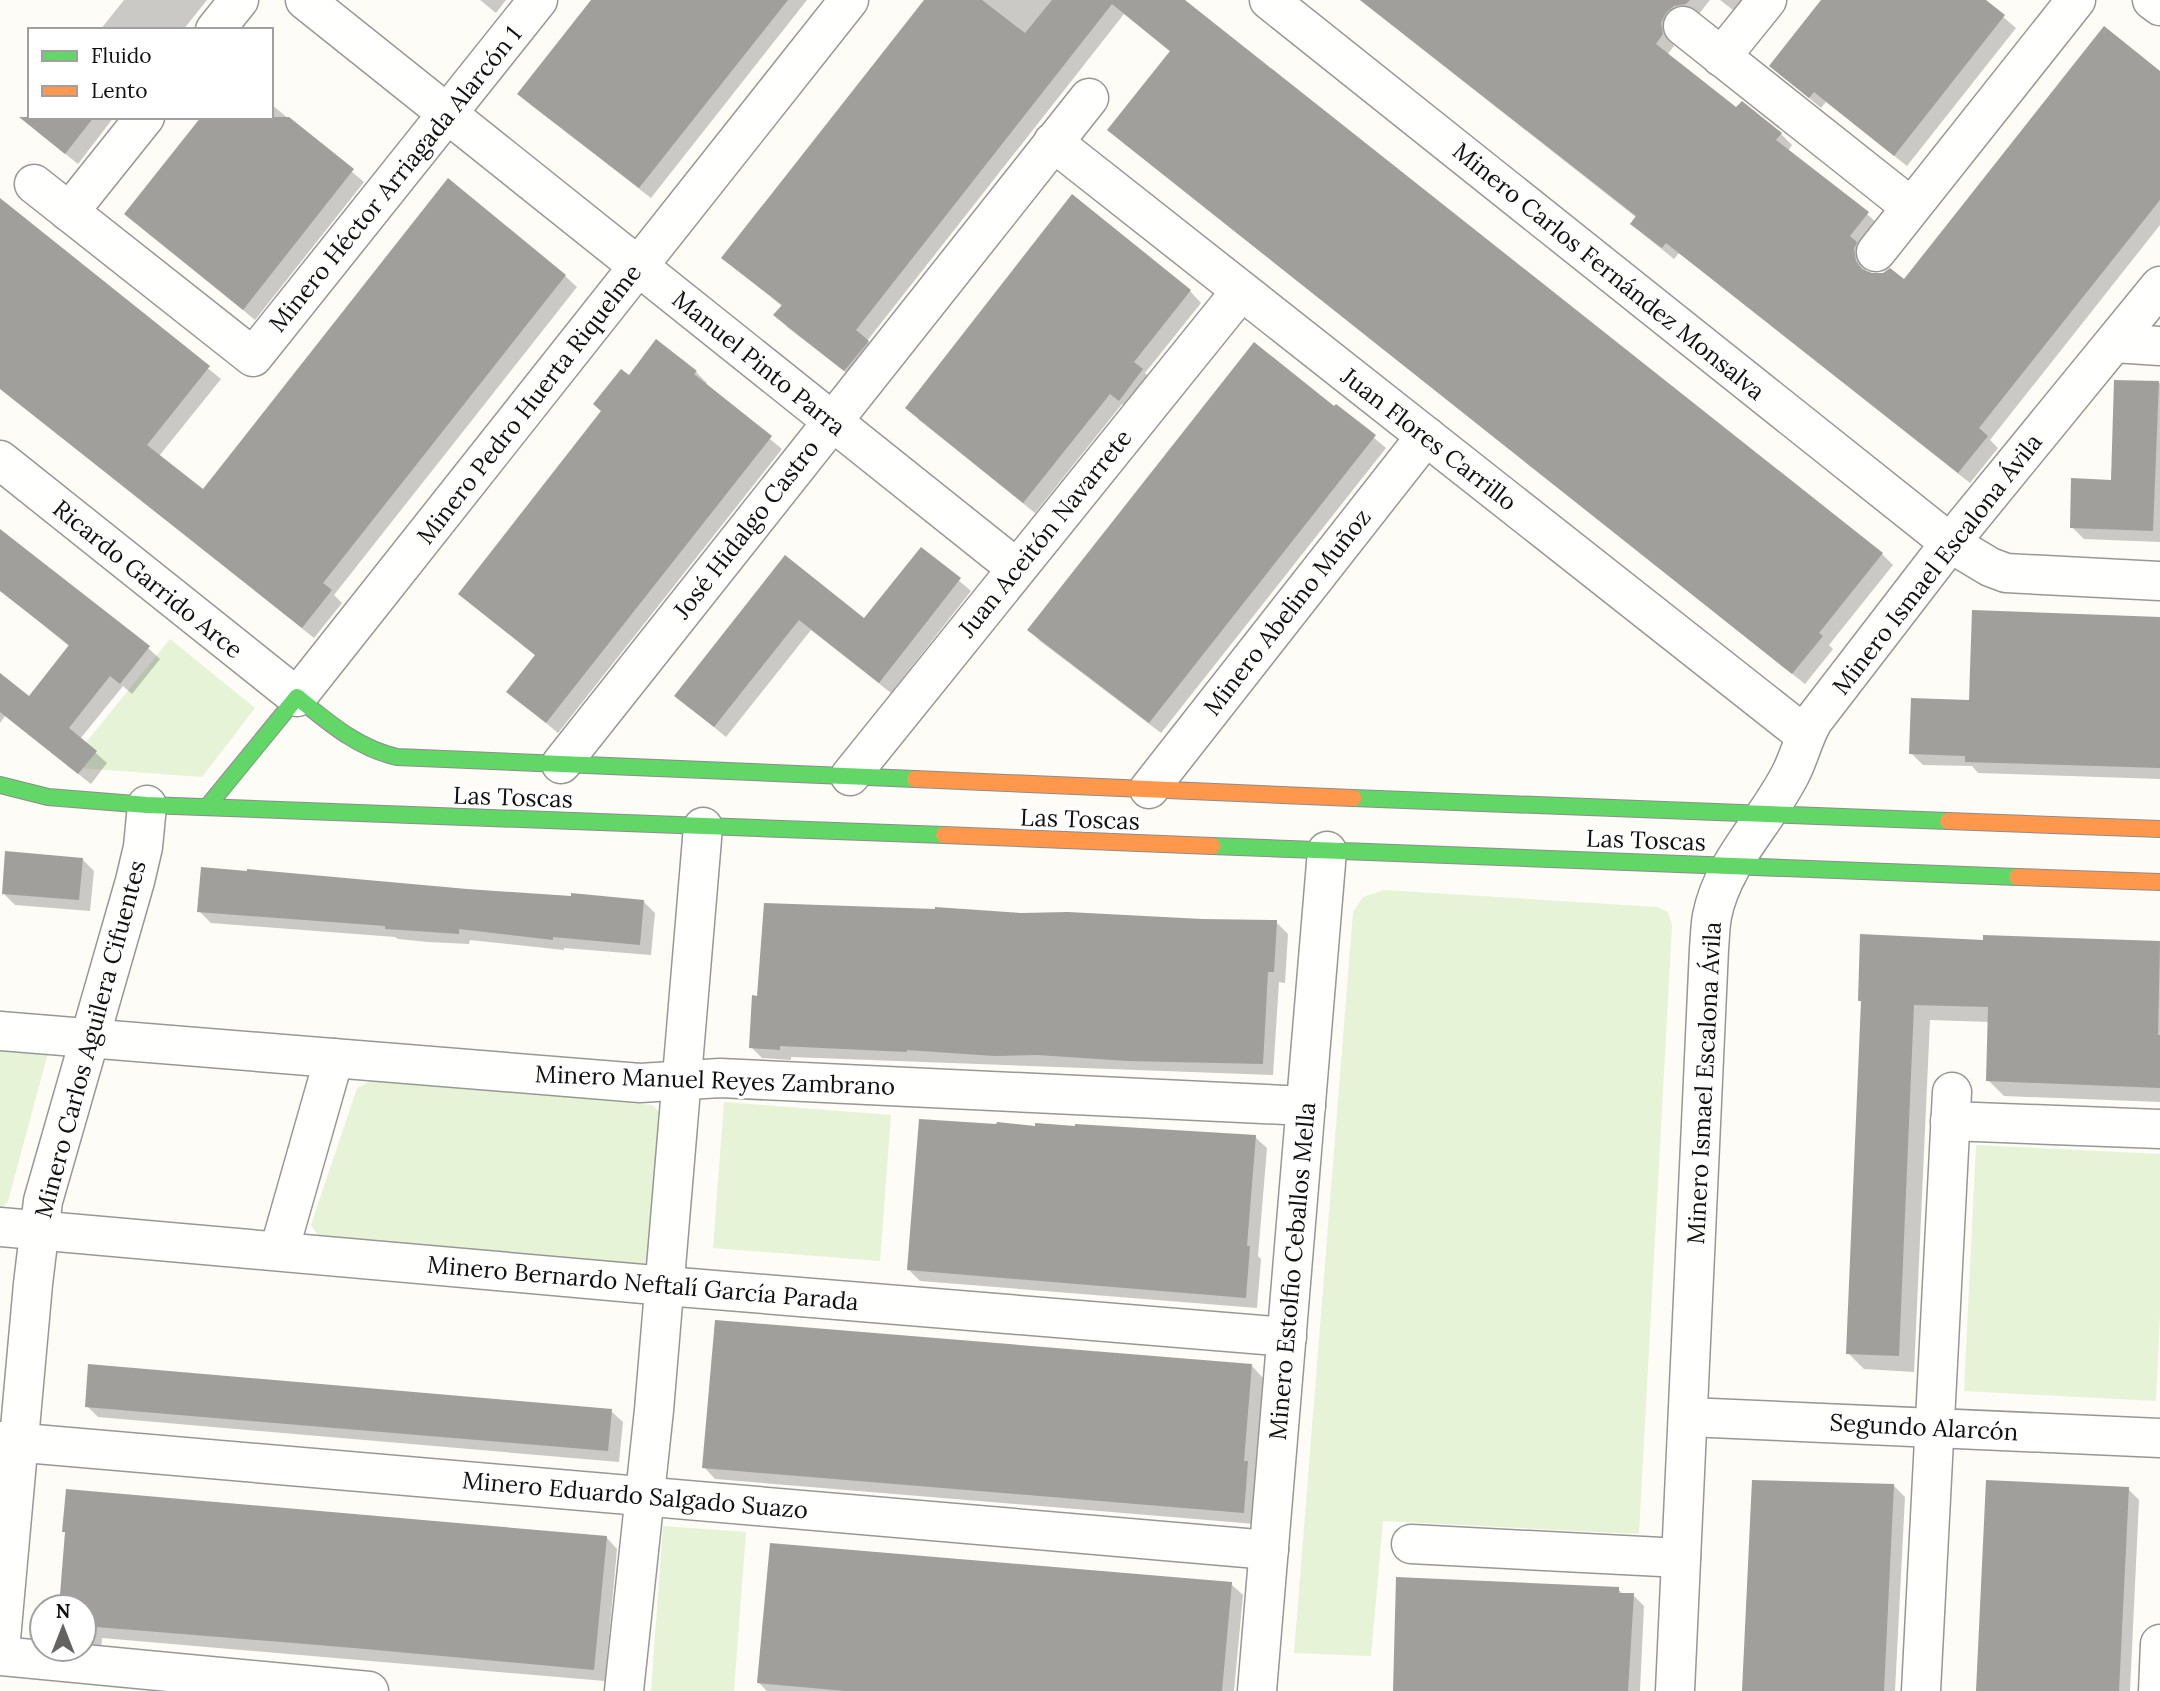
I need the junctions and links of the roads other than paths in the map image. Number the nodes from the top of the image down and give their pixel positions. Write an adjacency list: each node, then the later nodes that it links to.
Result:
1 (239, 0): 11 (street)
2 (305, 0): 14 (street, Manuel Pinto Parra)
3 (538, 0): 14 (street, Minero Héctor Arriagada Alarcón 1)
4 (849, 0): 21 (street, Minero Pedro Huerta Riquelme)
5 (1269, 0): 29 (street, Minero Carlos Fernández Monsalva)
6 (1767, 0): 12 (street)
7 (2076, 0): 18 (street)
8 (2152, 0): 9 (street)
9 (2160, 6)
10 (1683, 26): 12 (street)
11 (217, 28)
12 (1721, 57): 18 (street)
13 (1089, 98): 16 (street, José Hidalgo Castro)
14 (447, 113): 19 (street, Minero Héctor Arriagada Alarcón 1); 21 (street, Manuel Pinto Parra)
15 (143, 119): 19 (street)
16 (1053, 142): 23 (street, Juan Flores Carrillo); 26 (street, José Hidalgo Castro)
17 (34, 184): 19 (street)
18 (1911, 207): 20 (street)
19 (69, 212)
20 (1876, 252)
21 (638, 267): 26 (street, Manuel Pinto Parra); 32 (street, Minero Pedro Huerta Riquelme)
22 (2160, 286): 24 (street, Minero Ismael Escalona Ávila)
23 (1241, 291): 27 (street, Juan Flores Carrillo); 30 (street, Juan Aceitón Navarrete)
24 (2114, 343): 25 (street); 29 (street, Minero Ismael Escalona Ávila)
25 (2160, 346)
26 (832, 421): 30 (street, Manuel Pinto Parra); 34 (street, José Hidalgo Castro)
27 (1426, 436): 33 (street, Juan Flores Carrillo); 37 (street, Minero Abelino Muñoz)
28 (0, 460): 32 (street, Ricardo Garrido Arce)
29 (1950, 543): 31 (street, Minero Carlos Fernández Monsalva); 33 (street, Minero Ismael Escalona Ávila)
30 (1016, 568): 35 (street, Juan Aceitón Navarrete)
31 (2160, 581)
32 (297, 697): 34 (street, Las Toscas); 39 (street, Minero Pedro Huerta Riquelme)
33 (1805, 735): 40 (street, Minero Ismael Escalona Ávila)
34 (561, 764): 35 (street, Las Toscas)
35 (850, 776): 37 (street, Las Toscas)
36 (0, 785): 38 (street, Las Toscas)
37 (1149, 789): 40 (street, Las Toscas)
38 (147, 805): 39 (street, Las Toscas); 47 (street, Minero Carlos Aguilera Cifuentes)
39 (207, 807): 41 (street, Las Toscas)
40 (1765, 815): 42 (street, Las Toscas); 44 (street, Minero Ismael Escalona Ávila)
41 (703, 827): 43 (street, Las Toscas); 49 (street)
42 (2160, 829)
43 (1327, 851): 44 (street, Las Toscas); 50 (street, Minero Estolfio Ceballos Mella)
44 (1731, 866): 45 (street, Las Toscas); 57 (street, Minero Ismael Escalona Ávila)
45 (2160, 882)
46 (0, 1031): 47 (street, Minero Manuel Reyes Zambrano)
47 (90, 1039): 48 (street, Minero Manuel Reyes Zambrano); 53 (street, Minero Carlos Aguilera Cifuentes)
48 (334, 1058): 49 (street, Minero Manuel Reyes Zambrano); 54 (street)
49 (681, 1081): 50 (street, Minero Manuel Reyes Zambrano); 55 (street)
50 (1306, 1106): 56 (street, Minero Estolfio Ceballos Mella)
51 (2160, 1129): 58 (street)
52 (0, 1227): 53 (street, Minero Bernardo Neftalí García Parada)
53 (39, 1230): 54 (street, Minero Bernardo Neftalí García Parada); 60 (street, Minero Carlos Aguilera Cifuentes)
54 (279, 1251): 55 (street, Minero Bernardo Neftalí García Parada)
55 (666, 1286): 56 (street, Minero Bernardo Neftalí García Parada); 61 (street)
56 (1287, 1337): 63 (street, Minero Estolfio Ceballos Mella)
57 (1688, 1417): 58 (street, Segundo Alarcón); 64 (street, Minero Ismael Escalona Ávila)
58 (1935, 1427): 59 (street, Segundo Alarcón); 72 (street)
59 (2160, 1438)
60 (9, 1441): 61 (street, Minero Eduardo Salgado Suazo); 66 (street, Minero Carlos Aguilera Cifuentes)
61 (645, 1497): 63 (street, Minero Eduardo Salgado Suazo); 69 (street)
62 (1411, 1544): 64 (street)
63 (1269, 1550): 70 (street, Minero Estolfio Ceballos Mella)
64 (1681, 1558): 71 (street, Minero Ismael Escalona Ávila)
65 (2160, 1644): 73 (street)
66 (0, 1650)
67 (0, 1656): 68 (street)
68 (369, 1691)
69 (624, 1691)
70 (1257, 1691)
71 (1675, 1691)
72 (1921, 1691)
73 (2158, 1691)

